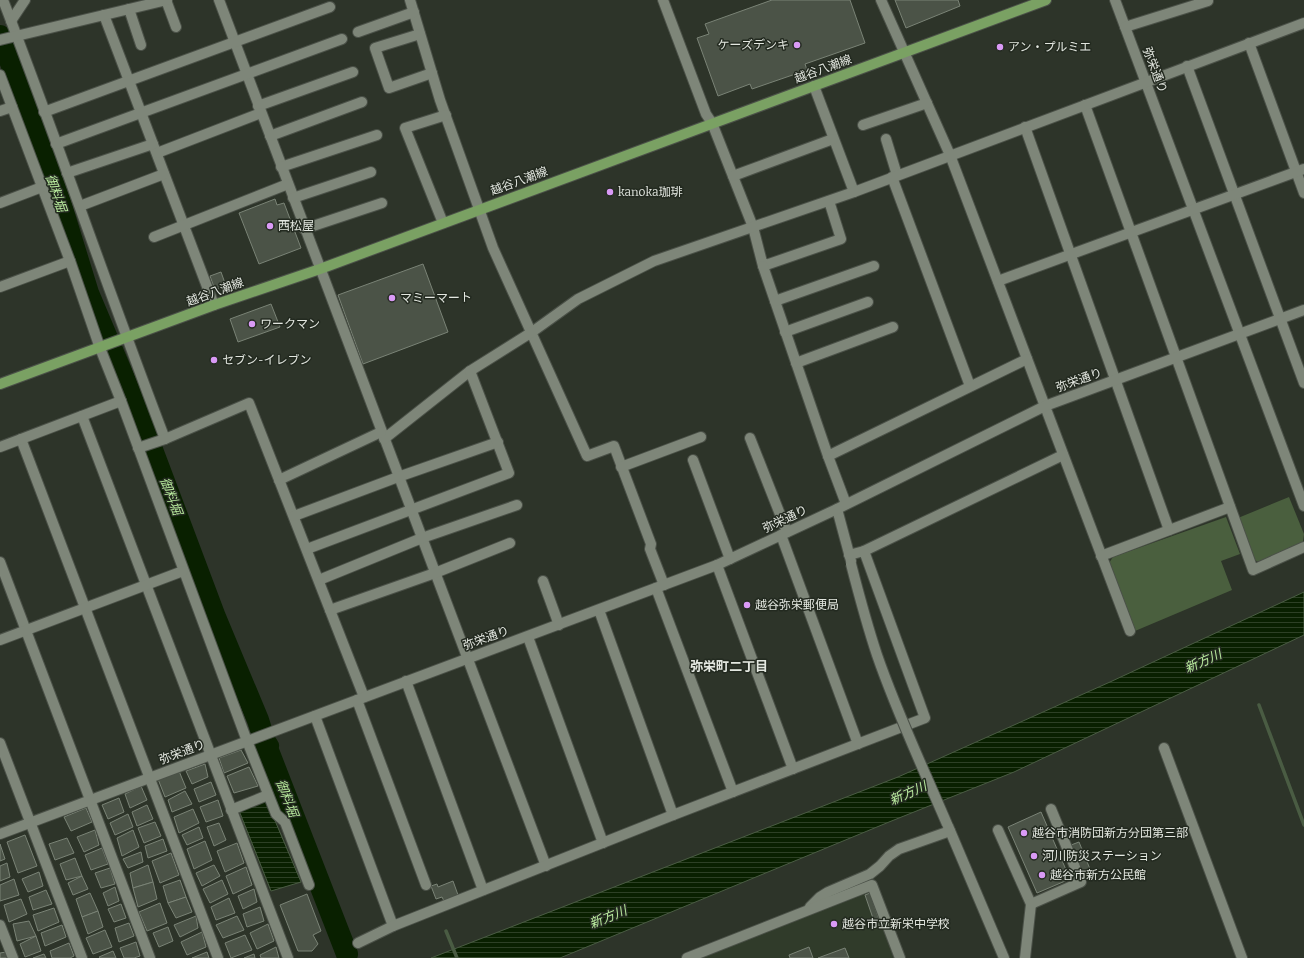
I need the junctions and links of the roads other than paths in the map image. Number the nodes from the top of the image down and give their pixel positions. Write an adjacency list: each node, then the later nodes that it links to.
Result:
1 (3, 0): 15 (street)
2 (25, 0): 15 (street)
3 (166, 0): 12 (street); 17 (street)
4 (219, 0): 24 (street)
5 (410, 0): 13 (street)
6 (663, 0): 45 (street)
7 (881, 0): 27 (street)
8 (1046, 0): 27 (main road, 越谷八潮線)
9 (1114, 0): 18 (street, 弥栄通り)
10 (1208, 0): 18 (street)
11 (330, 7): 24 (street)
12 (129, 9): 14 (street); 26 (street)
13 (414, 12): 19 (street); 20 (street)
14 (104, 15): 21 (street); 33 (street)
15 (11, 21): 21 (street)
16 (1304, 23): 25 (street)
17 (176, 27)
18 (1125, 27): 34 (street, 弥栄通り)
19 (358, 32)
20 (420, 34): 31 (street); 31 (street)
21 (13, 37): 23 (street); 42 (street)
22 (342, 39): 30 (street)
23 (0, 40)
24 (235, 43): 30 (street); 33 (street)
25 (1249, 43): 28 (street); 56 (street)
26 (141, 45)
27 (904, 52): 35 (main road, 越谷八潮線); 37 (street)
28 (1187, 66): 34 (street); 66 (street)
29 (353, 72): 40 (street)
30 (246, 74): 40 (street); 43 (street)
31 (432, 74): 44 (street)
32 (0, 75): 39 (street)
33 (129, 81): 42 (street); 43 (street)
34 (1146, 82): 38 (street); 73 (street, 弥栄通り)
35 (814, 86): 45 (main road, 越谷八潮線); 50 (street)
36 (362, 102): 49 (street)
37 (927, 103): 46 (street); 54 (street)
38 (1085, 105): 47 (street); 78 (street)
39 (12, 107): 41 (street); 63 (street)
40 (260, 110): 49 (street); 53 (street)
41 (0, 111)
42 (44, 112): 52 (street)
43 (141, 112): 52 (street); 53 (street)
44 (446, 115): 72 (street); 74 (street)
45 (712, 123): 60 (street); 72 (main road, 越谷八潮線)
46 (863, 125)
47 (1025, 127): 54 (street); 80 (street)
48 (377, 135): 55 (street)
49 (270, 136): 55 (street)
50 (834, 139): 60 (street); 64 (street)
51 (886, 139): 61 (street)
52 (56, 144): 58 (street)
53 (155, 149): 58 (street); 59 (street)
54 (950, 155): 61 (street); 85 (street)
55 (281, 167): 62 (street)
56 (1300, 170): 65 (street); 66 (street)
57 (371, 172): 67 (street)
58 (67, 173): 71 (street)
59 (164, 174): 71 (street); 75 (street)
60 (733, 176): 76 (street)
61 (895, 176): 64 (street); 105 (street)
62 (288, 184): 67 (street); 75 (street)
63 (42, 187): 69 (street); 81 (street)
64 (854, 192): 68 (street)
65 (1304, 193)
66 (1234, 194): 73 (street); 91 (street)
67 (293, 198): 77 (street)
68 (829, 201): 76 (street); 82 (street)
69 (0, 203)
70 (382, 203): 77 (street)
71 (80, 206): 96 (street)
72 (480, 210): 74 (main road, 越谷八潮線); 93 (street)
73 (1193, 210): 78 (street); 95 (street, 弥栄通り)
74 (443, 223): 84 (main road, 越谷八潮線)
75 (184, 225): 79 (street); 89 (street)
76 (752, 227): 82 (street); 93 (street)
77 (304, 229): 84 (street)
78 (1131, 232): 80 (street); 98 (street)
79 (154, 236)
80 (1071, 254): 85 (street); 102 (street)
81 (70, 261): 86 (street); 97 (street)
82 (763, 266): 87 (street)
83 (874, 266): 87 (street)
84 (320, 269): 89 (main road, 越谷八潮線); 109 (street)
85 (998, 281): 99 (street)
86 (0, 287)
87 (775, 301): 94 (street)
88 (868, 302): 94 (street)
89 (214, 305): 96 (main road, 越谷八潮線)
90 (1304, 310): 91 (street)
91 (1280, 319): 95 (street); 103 (street)
92 (893, 327): 100 (street)
93 (532, 332): 101 (street); 120 (street)
94 (786, 332): 100 (street)
95 (1240, 334): 98 (street, 弥栄通り); 125 (street)
96 (125, 339): 97 (main road, 越谷八潮線); 113 (street)
97 (102, 347): 104 (main road, 越谷八潮線); 106 (street)
98 (1176, 358): 102 (street, 弥栄通り); 126 (street)
99 (1027, 359): 105 (street); 107 (street)
100 (796, 363): 118 (street)
101 (470, 371): 109 (street); 114 (street)
102 (1116, 380): 107 (street, 弥栄通り); 130 (street)
103 (1304, 383)
104 (0, 384)
105 (970, 386): 118 (street)
106 (121, 401): 108 (street); 116 (street)
107 (1045, 406): 117 (street); 123 (street, 弥栄通り)
108 (82, 416): 112 (street); 146 (street)
109 (383, 435): 121 (street); 122 (street)
110 (701, 437): 120 (street)
111 (750, 438): 131 (street)
112 (22, 439): 115 (street); 148 (street)
113 (164, 439): 116 (street); 122 (street)
114 (498, 442): 121 (street); 128 (street)
115 (0, 447)
116 (140, 447): 142 (street)
117 (1063, 455): 136 (street); 137 (street)
118 (828, 456): 123 (street)
119 (693, 460): 138 (street)
120 (621, 467): 147 (street)
121 (398, 476): 128 (street); 129 (street)
122 (279, 480): 129 (street)
123 (846, 504): 127 (street, 弥栄通り)
124 (517, 505): 132 (street)
125 (1304, 506)
126 (1230, 507): 130 (street); 134 (street)
127 (837, 509): 131 (street, 弥栄通り); 139 (street)
128 (411, 510): 132 (street); 135 (street)
129 (294, 516): 135 (street)
130 (1169, 530): 137 (street)
131 (784, 534): 138 (street, 弥栄通り); 162 (street)
132 (422, 538): 143 (street); 144 (street)
133 (510, 543): 143 (street)
134 (1304, 547)
135 (307, 549): 144 (street)
136 (864, 551): 139 (street); 162 (street)
137 (1101, 556): 153 (street)
138 (730, 559): 141 (street, 弥栄通り)
139 (850, 560): 174 (street, bridge)
140 (0, 562): 152 (street)
141 (717, 565): 147 (street, 弥栄通り); 165 (street)
142 (183, 572): 146 (street); 160 (street)
143 (435, 573): 149 (street); 156 (street)
144 (319, 580): 149 (street)
145 (543, 581): 151 (street)
146 (146, 585): 148 (street); 164 (street)
147 (660, 587): 150 (street, 弥栄通り); 167 (street)
148 (85, 608): 152 (street); 166 (street)
149 (330, 610): 158 (street)
150 (599, 610): 151 (street, 弥栄通り); 172 (street)
151 (559, 625): 154 (street, 弥栄通り)
152 (26, 630): 155 (street); 169 (street)
153 (1130, 631)
154 (528, 637): 156 (street, 弥栄通り); 177 (street)
155 (0, 640)
156 (468, 659): 157 (street, 弥栄通り); 178 (street)
157 (406, 681): 158 (street, 弥栄通り); 181 (street)
158 (361, 699): 159 (street, 弥栄通り); 180 (street)
159 (315, 716): 160 (street, 弥栄通り); 185 (street)
160 (250, 740): 164 (street, 弥栄通り); 168 (street)
161 (0, 743): 173 (street)
162 (858, 744): 165 (street)
163 (1164, 748): 196 (street)
164 (210, 755): 166 (street, 弥栄通り); 171 (street)
165 (793, 769): 167 (street)
166 (150, 778): 169 (street, 弥栄通り); 190 (street)
167 (733, 792): 172 (street)
168 (268, 795): 171 (street); 179 (street)
169 (90, 800): 173 (street, 弥栄通り); 189 (street)
170 (1051, 809): 182 (street)
171 (231, 810): 191 (street)
172 (673, 815): 177 (street)
173 (30, 823): 176 (street, 弥栄通り); 188 (street)
174 (949, 828): 183 (street); 194 (street)
175 (998, 830): 182 (street)
176 (0, 834)
177 (603, 843): 178 (street)
178 (546, 866): 181 (street)
179 (309, 885)
180 (426, 885)
181 (483, 890): 185 (street)
182 (1031, 904): 195 (street)
183 (807, 911): 192 (street); 193 (street)
184 (0, 925): 187 (street)
185 (393, 926): 186 (street)
186 (358, 943)
187 (12, 958)
188 (82, 958)
189 (150, 958)
190 (218, 958)
191 (288, 958)
192 (687, 958)
193 (900, 958)
194 (1004, 958)
195 (1026, 958)
196 (1242, 958)

